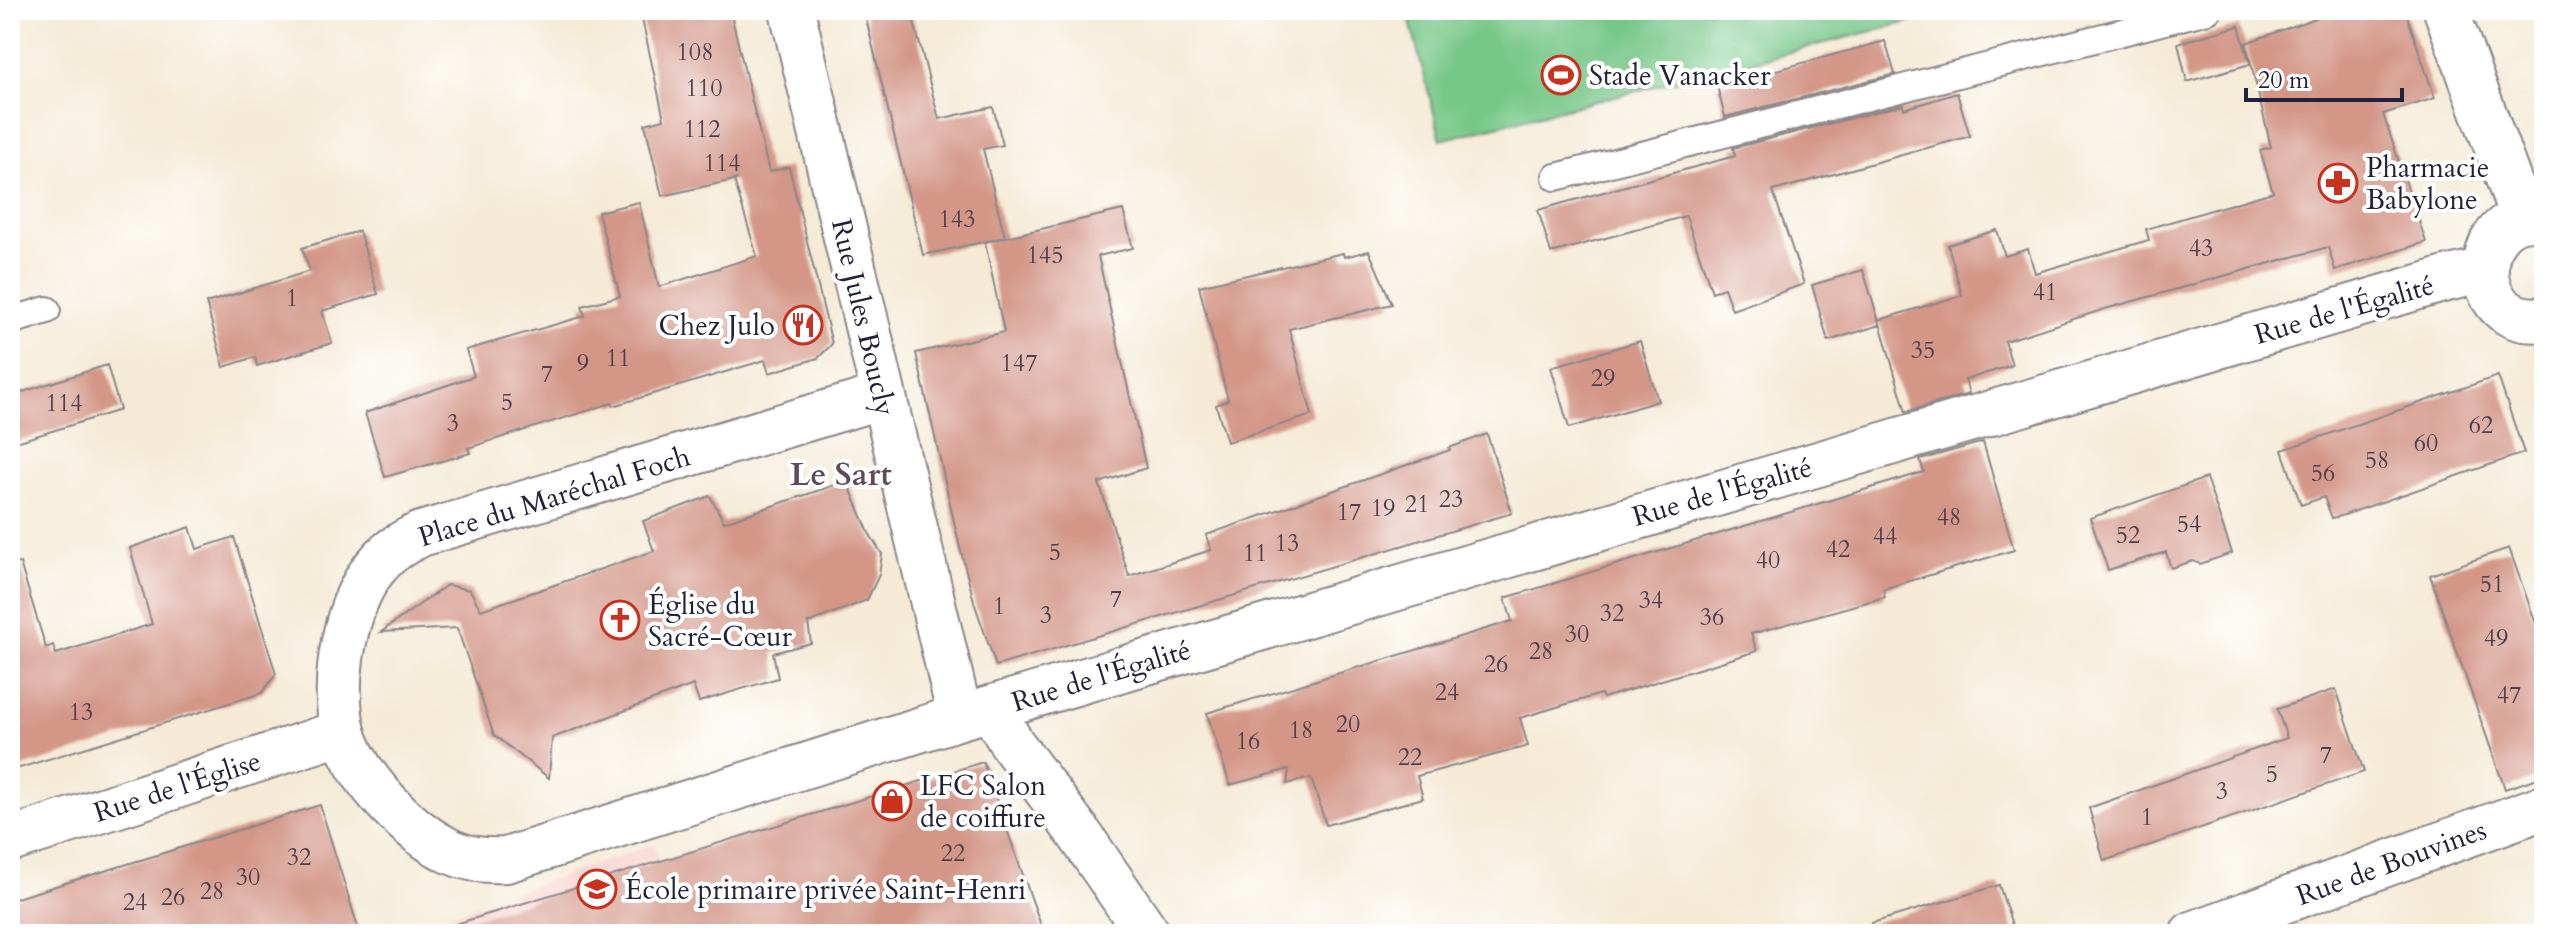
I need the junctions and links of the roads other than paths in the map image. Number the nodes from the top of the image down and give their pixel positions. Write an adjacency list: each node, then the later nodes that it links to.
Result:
1 (792, 10): 10 (street, Rue Jules Boucly)
2 (2208, 10): 4 (lane)
3 (2446, 10): 5 (street)
4 (1556, 177)
5 (2534, 219): 6 (street)
6 (2485, 270): 8 (street); 11 (street, Rue de l'Égalité)
7 (47, 310): 9 (lane)
8 (2544, 319)
9 (10, 321)
10 (883, 396): 11 (street, Rue Jules Boucly); 12 (street, Place du Maréchal Foch)
11 (976, 712): 12 (street, Place du Maréchal Foch); 15 (street, Rue Jules Boucly)
12 (343, 732): 14 (street, Rue de l'Église)
13 (2544, 807): 16 (street, Rue de Bouvines)
14 (10, 840)
15 (1148, 934)
16 (2192, 934)

